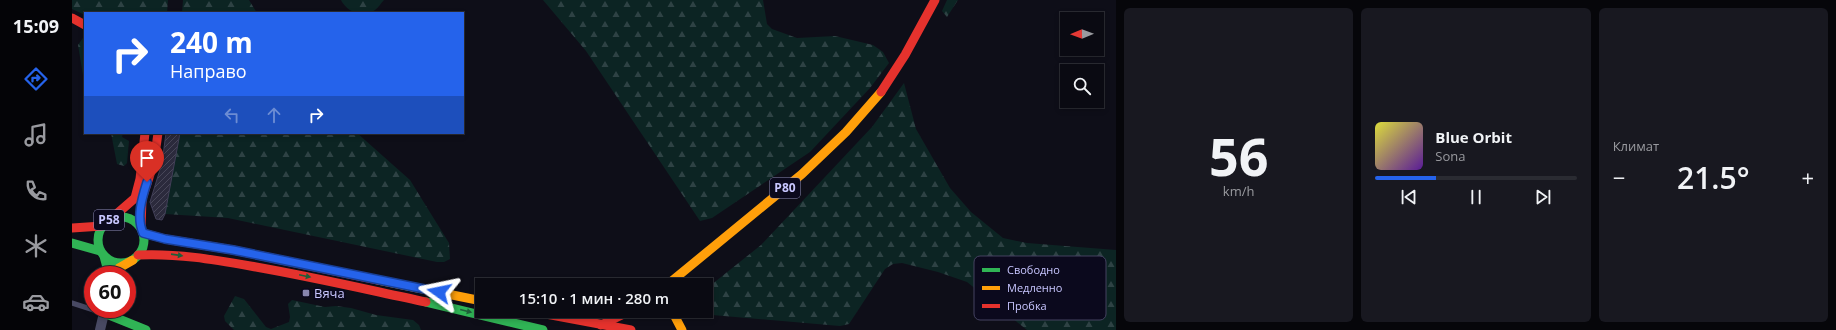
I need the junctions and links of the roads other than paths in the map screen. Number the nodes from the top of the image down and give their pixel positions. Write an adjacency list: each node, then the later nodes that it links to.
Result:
1 (935, 0): 15 (main road, Р80)
2 (72, 18): 3 (main road)
3 (84, 24)
4 (145, 134): 6 (main road)
5 (158, 134): 9 (main road)
6 (112, 218): 7 (main road, Р58); 9 (main road, Р58)
7 (102, 226): 8 (main road, Р58); 11 (main road, Р58)
8 (72, 228)
9 (142, 230): 12 (main road); 16 (main road, Р58)
10 (72, 243): 11 (main road, Р58)
11 (102, 253): 12 (main road, Р58); 13 (main road)
12 (135, 258): 14 (main road); 27 (main road, Р58, one-way to 27)
13 (106, 266)
14 (122, 266)
15 (679, 278)
16 (475, 301)
17 (72, 303): 18 (lane)
18 (84, 306)
19 (103, 318): 25 (street)
20 (119, 318): 26 (main road)
21 (565, 318): 24 (main road)
22 (615, 318): 24 (main road)
23 (676, 318): 29 (main road)
24 (600, 325): 28 (main road)
25 (100, 330)
26 (146, 330)
27 (543, 330)
28 (631, 330)
29 (682, 330)

